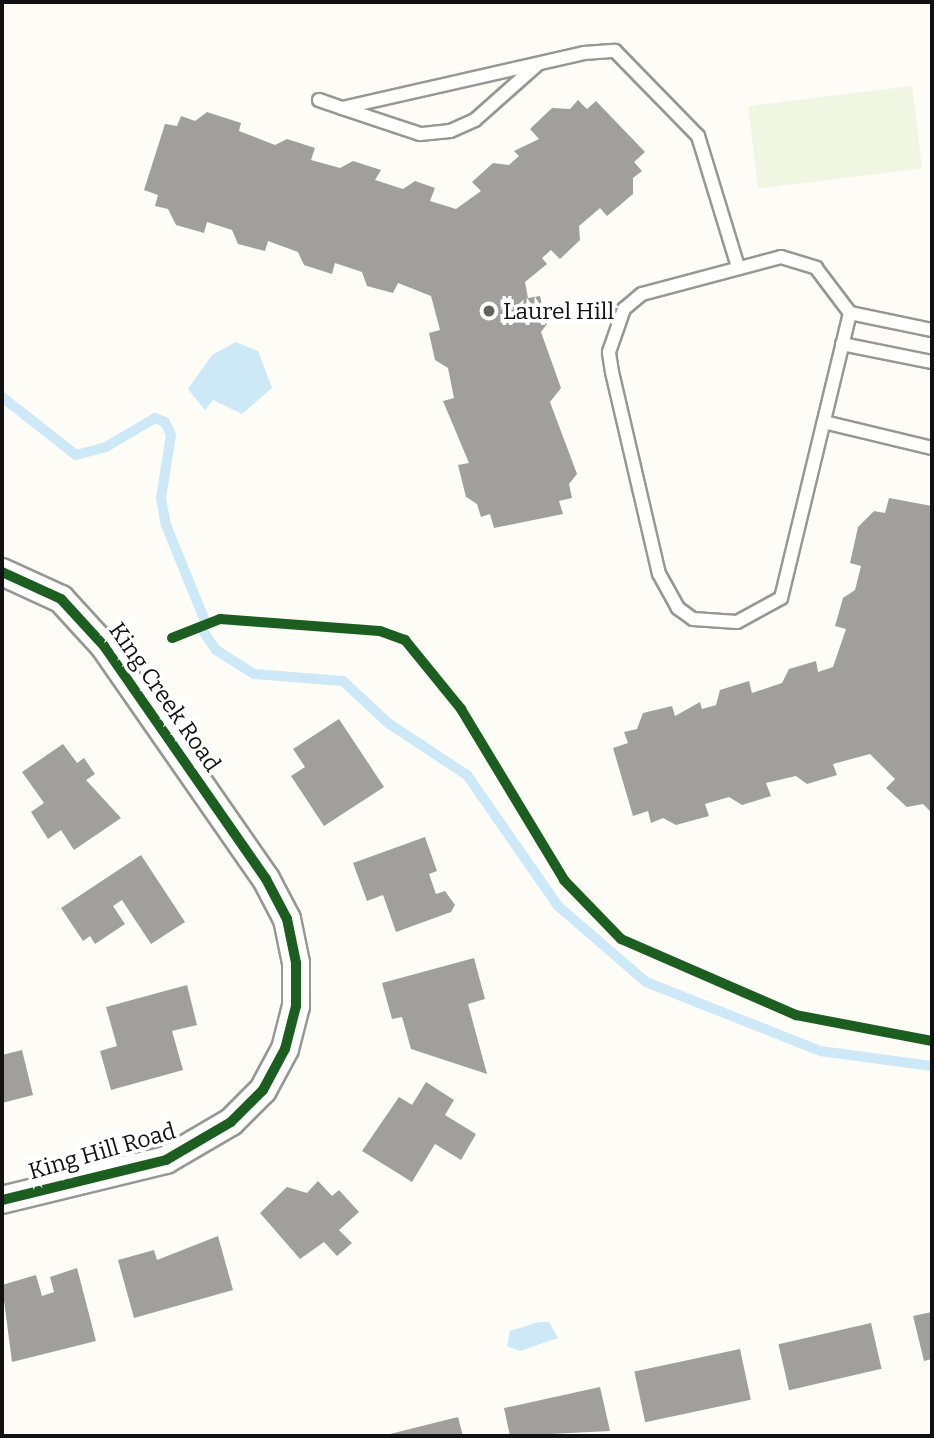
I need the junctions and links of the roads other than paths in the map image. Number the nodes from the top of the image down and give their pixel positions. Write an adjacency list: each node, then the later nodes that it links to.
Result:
1 (538, 64): 3 (lane); 3 (lane); 4 (lane)
2 (319, 100): 3 (lane)
3 (342, 108)
4 (738, 267): 5 (lane); 9 (lane)
5 (850, 313): 6 (lane); 7 (lane)
6 (932, 330)
7 (842, 344): 8 (lane); 9 (lane)
8 (932, 362)
9 (824, 422): 10 (lane)
10 (932, 448)
11 (2, 572): 12 (street, King Creek Road)
12 (266, 879): 13 (street, King Hill Road)
13 (2, 1200)

